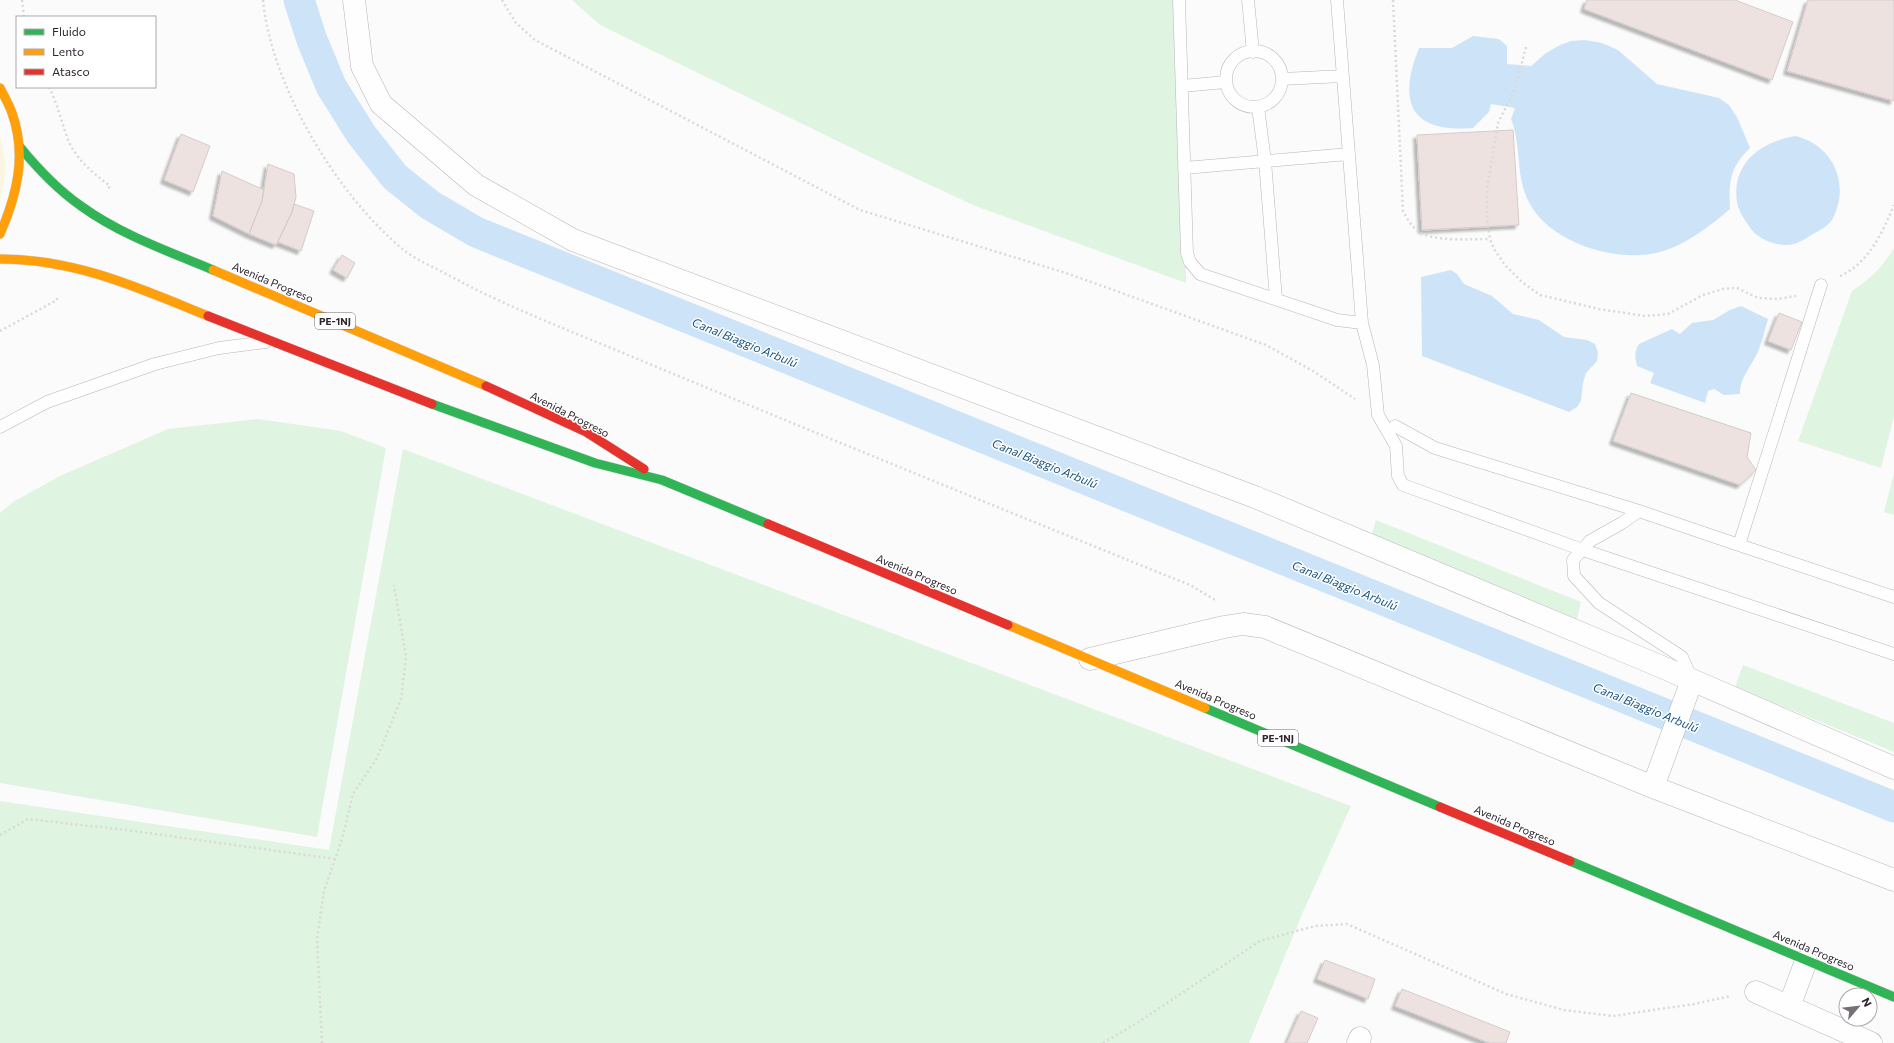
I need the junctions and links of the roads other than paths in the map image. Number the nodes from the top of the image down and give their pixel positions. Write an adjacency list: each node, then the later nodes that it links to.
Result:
1 (354, 0): 31 (street)
2 (1179, 0): 9 (lane)
3 (1248, 0): 5 (lane)
4 (1337, 0): 6 (lane)
5 (1253, 52): 7 (lane); 8 (lane)
6 (1343, 76): 7 (lane); 13 (lane)
7 (1282, 79): 11 (lane)
8 (1226, 82): 9 (lane); 11 (lane)
9 (1182, 86): 15 (lane)
10 (0, 88): 12 (main road)
11 (1258, 106): 14 (lane)
12 (20, 147): 16 (main road); 24 (main road, Avenida Progreso / PE-1NJ)
13 (1349, 154): 14 (lane); 20 (lane)
14 (1265, 161): 15 (lane); 19 (lane)
15 (1184, 168): 19 (lane)
16 (0, 234)
17 (0, 259): 21 (main road, Avenida Progreso / PE-1NJ)
18 (1821, 285): 26 (lane)
19 (1276, 300): 20 (lane)
20 (1362, 324): 27 (lane)
21 (272, 341): 23 (lane); 24 (main road, Avenida Progreso / PE-1NJ)
22 (1396, 426): 25 (lane)
23 (0, 427)
24 (662, 480): 30 (main road, Avenida Progreso / PE-1NJ)
25 (1639, 511): 26 (lane); 27 (lane)
26 (1739, 545): 28 (lane)
27 (1583, 550): 29 (lane); 31 (lane)
28 (1894, 597)
29 (1894, 654)
30 (1090, 659): 33 (street); 35 (main road, Avenida Progreso / PE-1NJ)
31 (1692, 680): 32 (street); 33 (street)
32 (1894, 768)
33 (1653, 786): 34 (street)
34 (1894, 880)
35 (1806, 961): 37 (main road, Avenida Progreso / PE-1NJ); 38 (street)
36 (1756, 992): 38 (street)
37 (1894, 997)
38 (1789, 1007): 39 (street)
39 (1846, 1038): 40 (street)
40 (1871, 1043)

